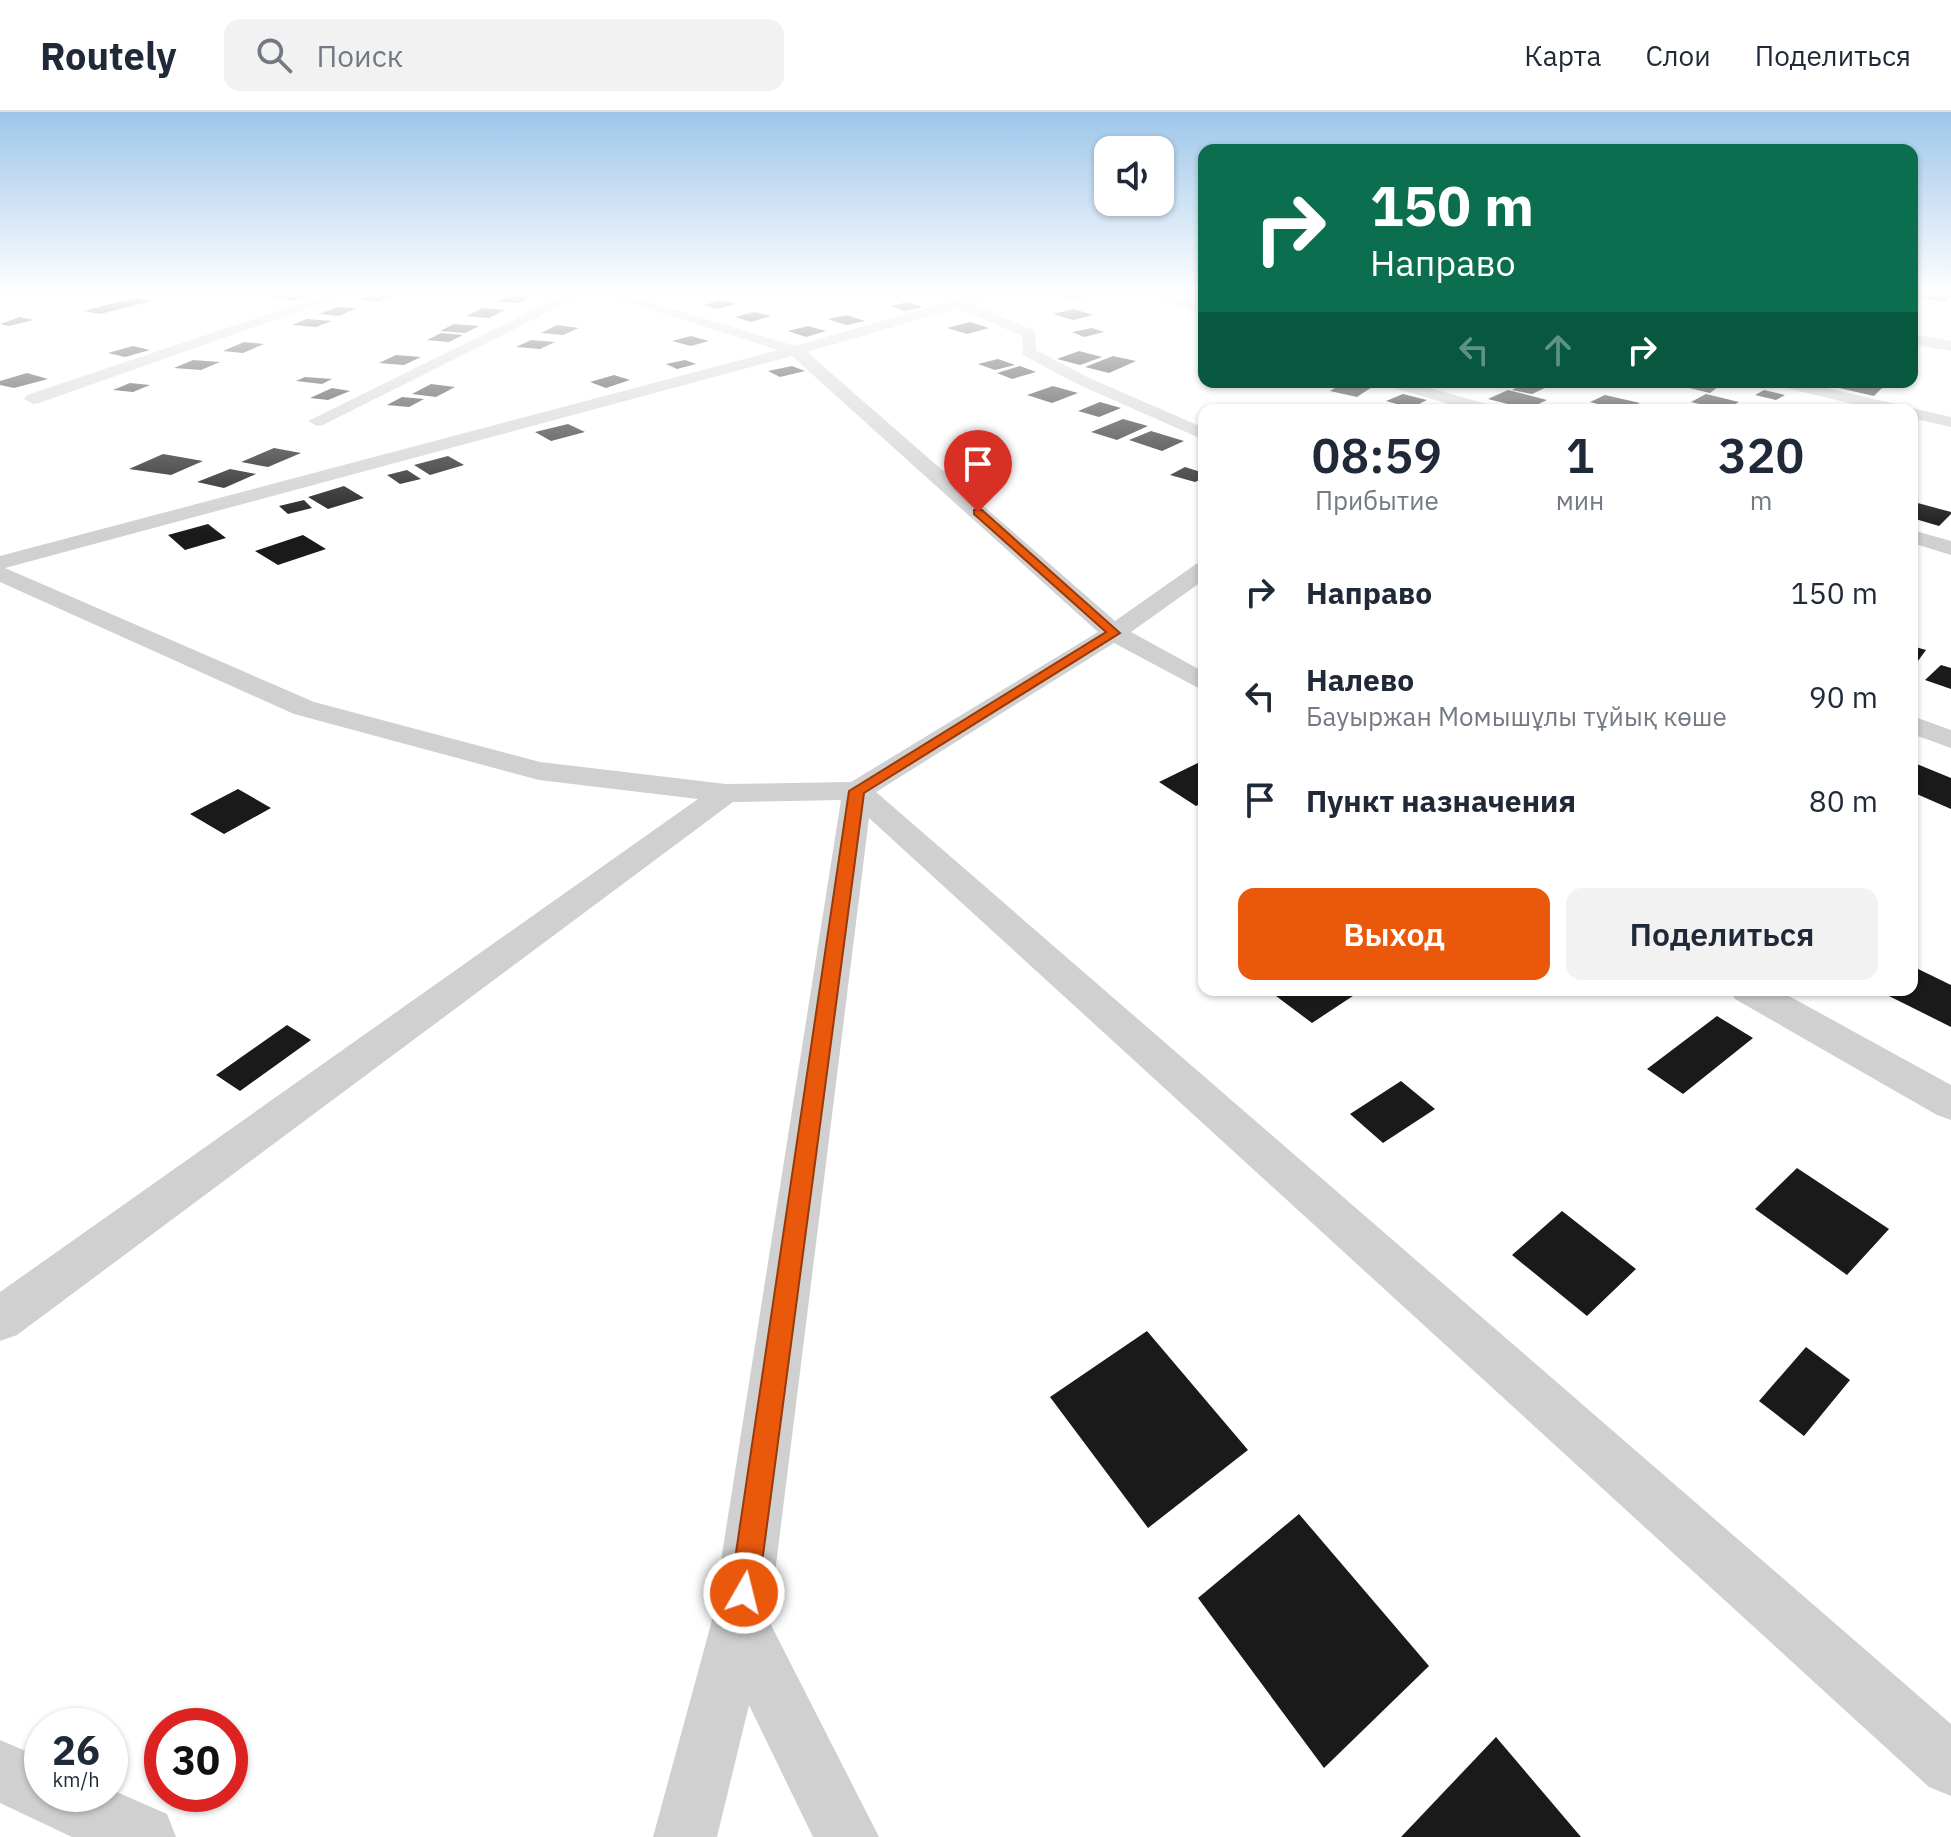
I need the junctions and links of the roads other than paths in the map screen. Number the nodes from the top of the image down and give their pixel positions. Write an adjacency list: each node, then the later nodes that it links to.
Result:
1 (114, 372): 9 (street)
2 (419, 372): 14 (street)
3 (719, 372): 19 (street)
4 (819, 372): 22 (street)
5 (1065, 372): 16 (street)
6 (1406, 388): 10 (street)
7 (1806, 388): 12 (street)
8 (1486, 389): 11 (street)
9 (33, 399)
10 (1449, 404)
11 (1458, 404)
12 (1874, 404)
13 (1918, 414): 15 (street)
14 (317, 421)
15 (1951, 422)
16 (1198, 432)
17 (1918, 538): 18 (street)
18 (1951, 548)
19 (0, 563)
20 (1198, 573): 22 (street)
21 (0, 574): 27 (street)
22 (1114, 633): 23 (street); 26 (street)
23 (1198, 680)
24 (1918, 726): 25 (street)
25 (1951, 740)
26 (857, 791): 27 (street); 31 (street); 32 (street)
27 (726, 793): 30 (street)
28 (1759, 996): 29 (street)
29 (1951, 1104)
30 (0, 1319)
31 (740, 1624): 37 (street); 38 (street)
32 (1951, 1765)
33 (0, 1771): 34 (street)
34 (24, 1782)
35 (89, 1812): 36 (street)
36 (144, 1837)
37 (685, 1837)
38 (847, 1837)

